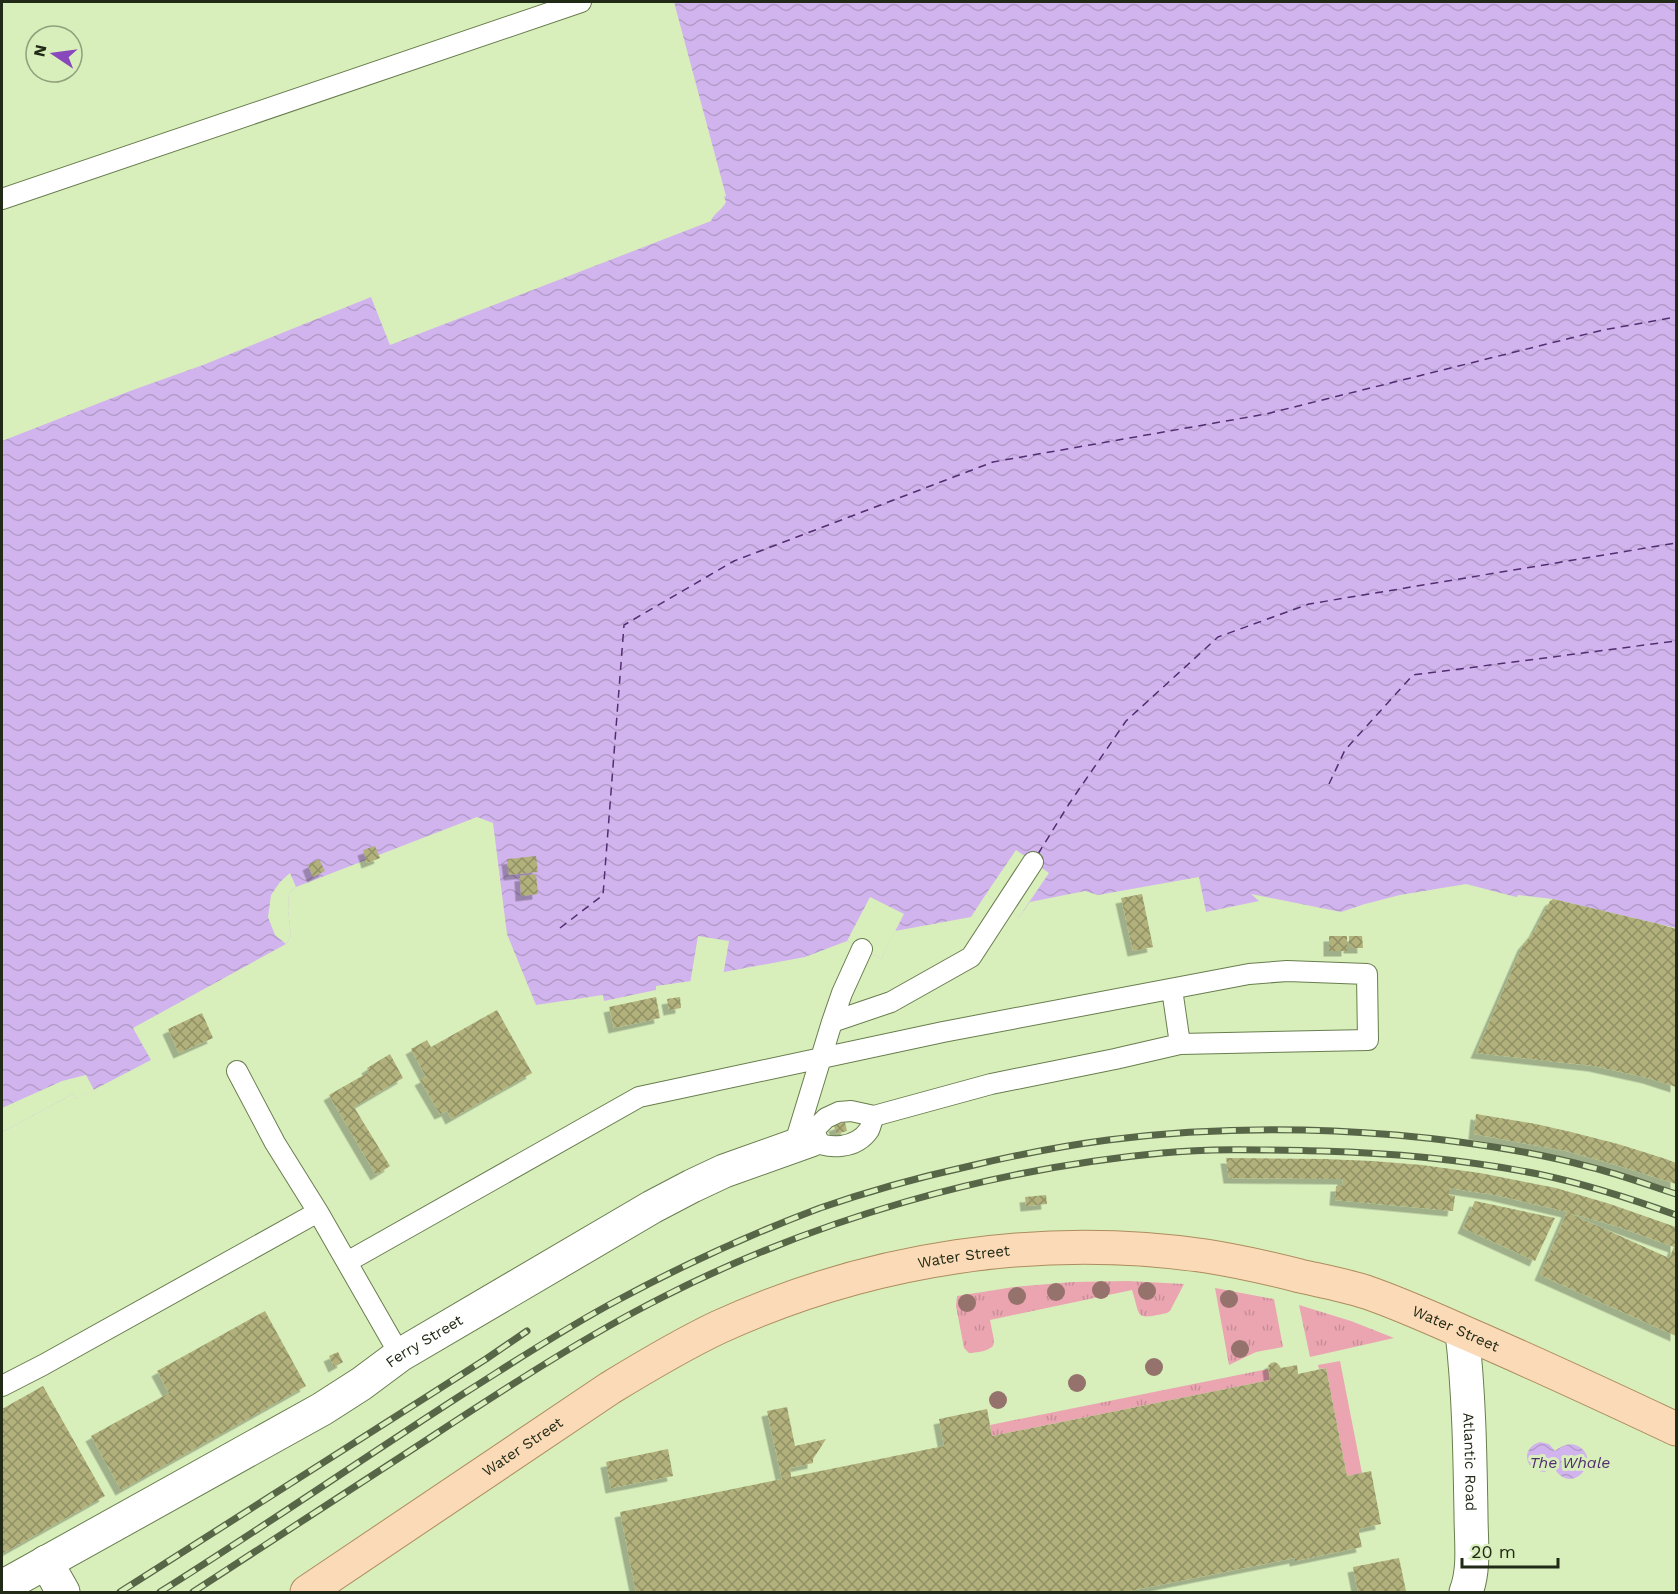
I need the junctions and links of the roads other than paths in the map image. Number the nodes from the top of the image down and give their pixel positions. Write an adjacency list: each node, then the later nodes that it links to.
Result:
1 (581, 2): 2 (lane)
2 (2, 199)
3 (1033, 862): 6 (lane)
4 (862, 949): 6 (lane)
5 (1166, 990): 7 (lane); 7 (lane); 8 (lane)
6 (832, 1022): 8 (lane)
7 (1180, 1044): 10 (lane)
8 (821, 1059): 11 (lane); 13 (lane)
9 (237, 1071): 12 (lane)
10 (874, 1116): 11 (lane); 11 (lane)
11 (802, 1143): 15 (street, Ferry Street)
12 (318, 1212): 13 (lane); 16 (lane)
13 (346, 1262): 15 (lane)
14 (1462, 1332): 17 (main road, Water Street); 21 (main road, Water Street); 22 (street, Atlantic Road)
15 (400, 1355): 18 (street, Ferry Street)
16 (2, 1386)
17 (1677, 1429)
18 (46, 1562): 19 (street, Ferry Street); 20 (street)
19 (2, 1587)
20 (63, 1593)
21 (307, 1593)
22 (1466, 1593)

